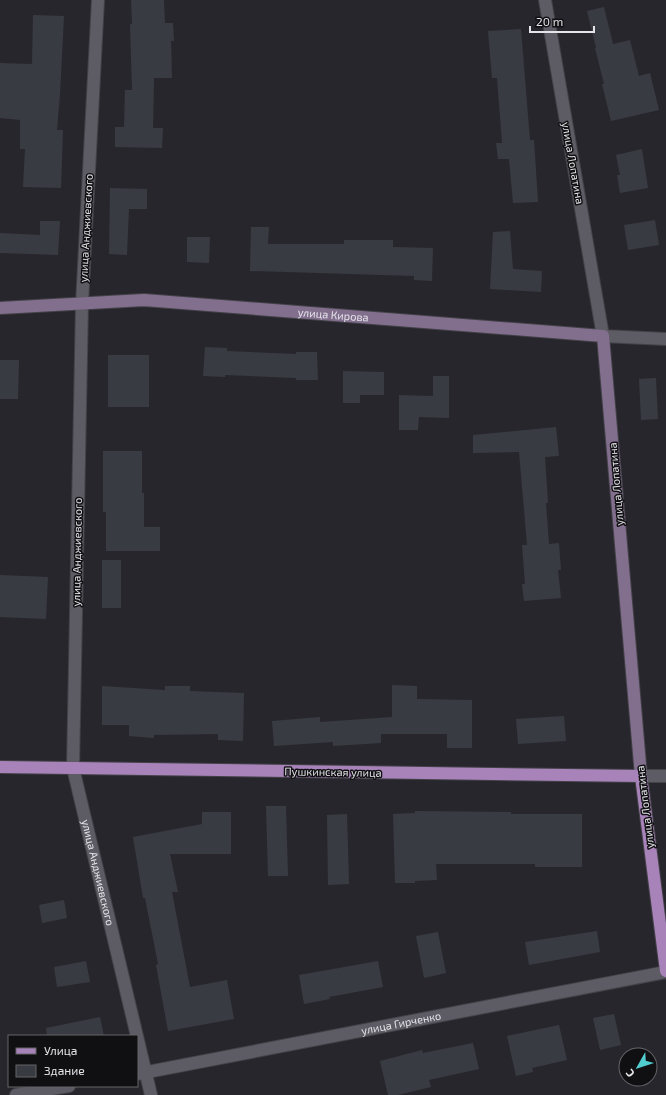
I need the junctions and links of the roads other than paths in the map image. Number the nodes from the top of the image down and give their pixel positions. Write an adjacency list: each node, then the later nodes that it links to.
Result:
1 (98, 0): 3 (street, улица Анджиевского)
2 (545, 0): 5 (street, улица Лопатина)
3 (82, 304): 4 (street, улица Кирова); 5 (street, улица Кирова); 8 (street, улица Анджиевского)
4 (0, 308)
5 (603, 336): 6 (street, улица Кирова); 9 (street, улица Лопатина)
6 (666, 339)
7 (0, 767): 8 (main road, Пушкинская улица)
8 (73, 768): 9 (main road, Пушкинская улица); 12 (street, улица Анджиевского)
9 (641, 776): 10 (street, Пушкинская улица); 11 (main road, улица Лопатина)
10 (666, 776)
11 (666, 971): 14 (street, улица Гирченко)
12 (133, 1035)
13 (138, 1056): 14 (street, улица Анджиевского)
14 (142, 1074): 17 (street, улица Анджиевского)
15 (63, 1087): 16 (street)
16 (16, 1095)
17 (151, 1095)

